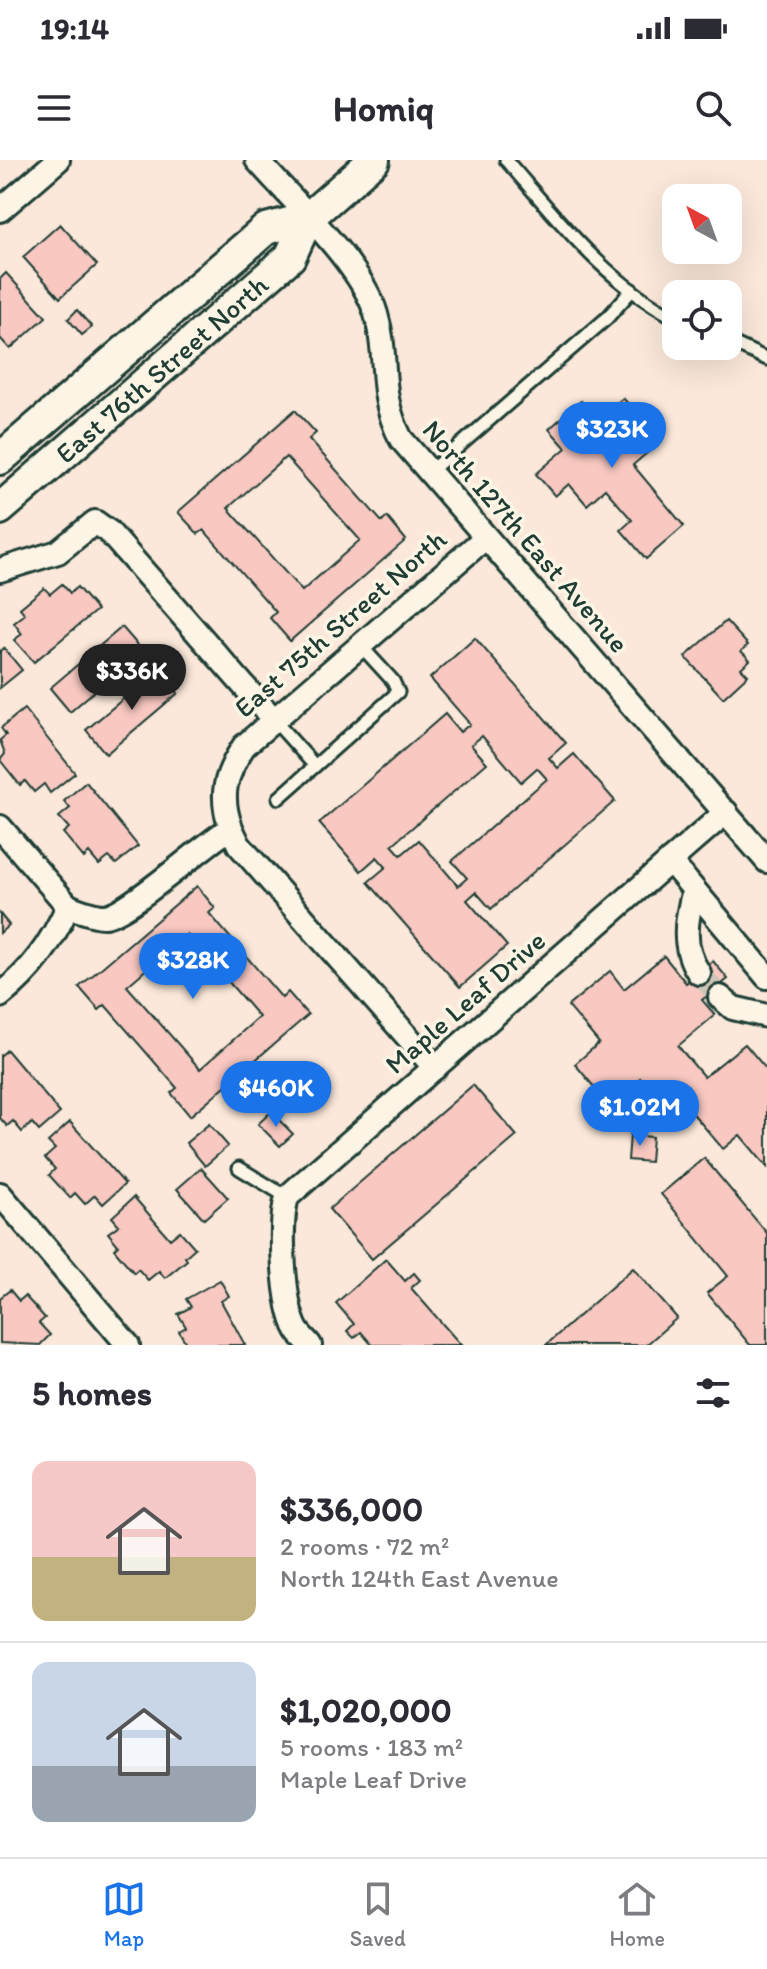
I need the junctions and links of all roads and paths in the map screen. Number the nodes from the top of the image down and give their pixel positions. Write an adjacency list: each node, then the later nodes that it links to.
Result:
1 (58, 160): 5 (street)
2 (257, 160): 6 (street, North 127th East Avenue)
3 (374, 160): 6 (main road, East 76th Street North)
4 (506, 160): 7 (lane)
5 (0, 210)
6 (308, 218): 11 (main road, East 76th Street North); 12 (street, North 127th East Avenue); 13 (main road, East 76th Street North)
7 (632, 290): 8 (lane); 12 (lane)
8 (662, 309)
9 (742, 347): 10 (lane)
10 (767, 359)
11 (0, 459)
12 (428, 473): 14 (street, North 127th East Avenue)
13 (0, 509)
14 (485, 538): 16 (street, East 75th Street North); 20 (street, North 127th East Avenue)
15 (0, 570): 17 (street)
16 (361, 646): 17 (street, East 75th Street North); 18 (lane)
17 (273, 719): 18 (lane); 22 (street, East 75th Street North)
18 (315, 766): 19 (lane)
19 (279, 798)
20 (726, 812): 23 (street, Maple Leaf Drive); 24 (street, North 127th East Avenue)
21 (0, 827): 26 (street)
22 (231, 828): 26 (street); 32 (street)
23 (670, 861): 25 (street); 32 (street, Maple Leaf Drive)
24 (767, 861)
25 (694, 890): 27 (street); 28 (street)
26 (68, 906): 29 (street)
27 (699, 973)
28 (767, 977)
29 (0, 996)
30 (720, 997): 31 (street)
31 (767, 1016)
32 (435, 1068): 35 (street, Maple Leaf Drive)
33 (239, 1168): 35 (lane)
34 (0, 1194): 36 (street)
35 (287, 1197): 37 (street)
36 (128, 1345)
37 (310, 1345)

